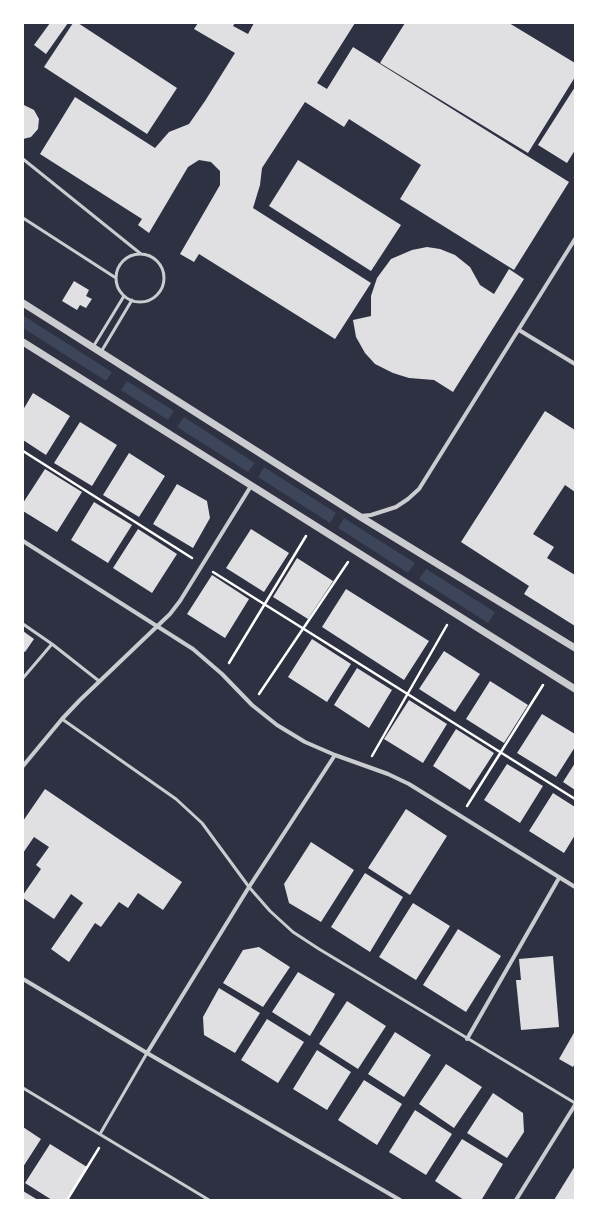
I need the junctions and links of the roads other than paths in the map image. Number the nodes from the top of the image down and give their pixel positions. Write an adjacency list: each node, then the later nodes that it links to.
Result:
1 (23, 159): 4 (lane)
2 (23, 218): 5 (lane)
3 (575, 239): 9 (street)
4 (141, 254): 5 (lane); 7 (lane)
5 (116, 278): 6 (lane)
6 (124, 296): 7 (lane); 11 (lane)
7 (132, 300): 12 (lane)
8 (23, 304): 11 (street)
9 (519, 330): 13 (street); 15 (street)
10 (23, 342): 14 (street)
11 (93, 347): 12 (street)
12 (101, 352): 15 (street)
13 (575, 364)
14 (251, 486): 18 (street); 23 (street)
15 (359, 516): 20 (street)
16 (23, 541): 18 (street)
17 (23, 624): 19 (lane)
18 (158, 626): 22 (street); 25 (street)
19 (52, 644): 21 (lane); 22 (lane)
20 (575, 648)
21 (23, 678)
22 (99, 681): 24 (street)
23 (575, 689)
24 (62, 720): 26 (street); 29 (lane)
25 (335, 755): 27 (street); 29 (street)
26 (23, 766)
27 (559, 878): 28 (street); 31 (street)
28 (575, 887)
29 (249, 888): 31 (lane); 32 (street)
30 (23, 979): 32 (street)
31 (467, 1039): 34 (lane)
32 (147, 1053): 35 (lane); 37 (street)
33 (23, 1088): 35 (lane)
34 (575, 1104): 38 (street)
35 (100, 1134): 36 (lane)
36 (209, 1200)
37 (400, 1200)
38 (516, 1200)

